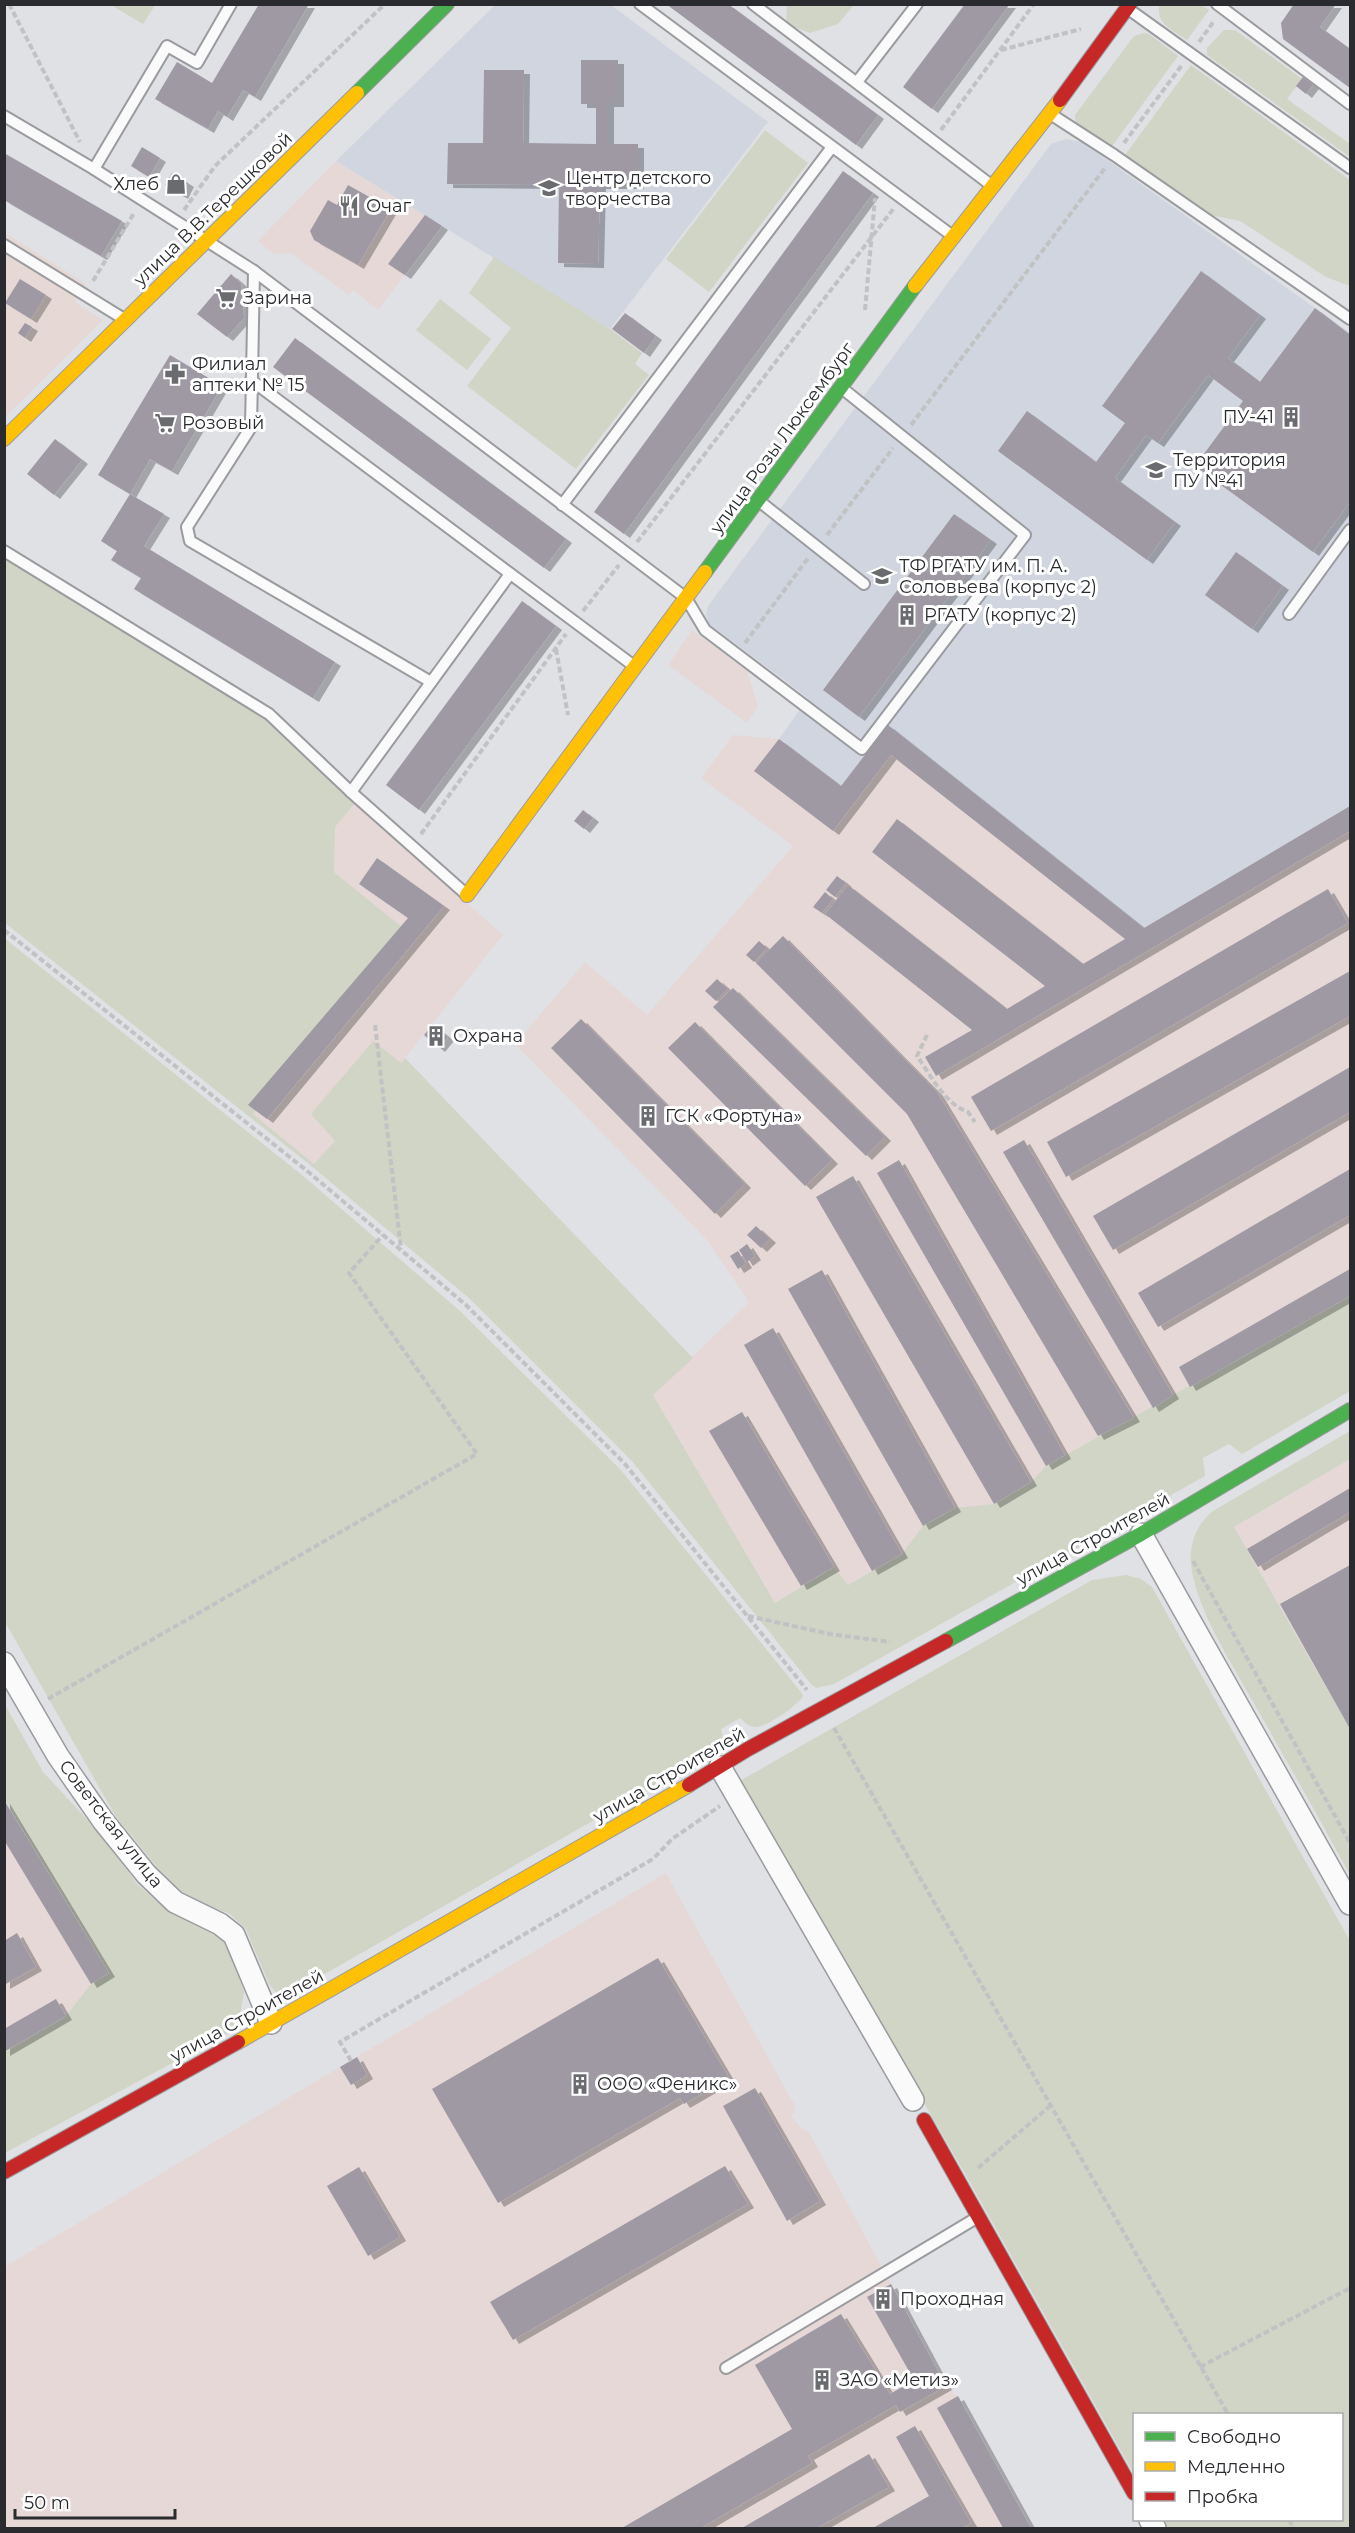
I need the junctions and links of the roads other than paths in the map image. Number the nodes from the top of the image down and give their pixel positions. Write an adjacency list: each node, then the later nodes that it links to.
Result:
1 (231, 4): 14 (lane)
2 (447, 4): 17 (street, улица В.В.Терешковой)
3 (640, 4): 12 (lane)
4 (753, 4): 8 (lane)
5 (917, 4): 8 (lane)
6 (1128, 6): 10 (street, улица Розы Люксембург); 13 (lane)
7 (1220, 7): 9 (lane)
8 (857, 82): 15 (lane)
9 (1350, 104)
10 (1049, 114): 15 (street, улица Розы Люксембург); 20 (lane)
11 (4, 116): 14 (lane)
12 (832, 147): 16 (lane); 26 (lane)
13 (1350, 168)
14 (94, 169): 17 (lane)
15 (992, 185): 16 (street, улица Розы Люксембург)
16 (952, 236): 23 (street, улица Розы Люксембург)
17 (207, 240): 19 (lane); 21 (street, улица В.В.Терешковой)
18 (4, 245): 21 (lane)
19 (254, 271): 22 (lane); 26 (lane)
20 (1350, 319)
21 (125, 320): 24 (street, улица В.В.Терешковой)
22 (251, 380): 29 (lane); 34 (lane)
23 (841, 387): 25 (street, улица Розы Люксембург); 31 (lane)
24 (4, 439)
25 (758, 501): 30 (lane); 31 (street, улица Розы Люксембург)
26 (562, 505): 31 (lane)
27 (1350, 530): 32 (lane)
28 (4, 551): 35 (lane)
29 (510, 574): 33 (lane); 34 (lane)
30 (864, 584)
31 (686, 598): 33 (street, улица Розы Люксембург)
32 (1289, 614)
33 (634, 666): 36 (street, улица Розы Люксембург)
34 (431, 682): 35 (lane)
35 (351, 792): 36 (lane)
36 (467, 895)
37 (1350, 1410): 38 (street, улица Строителей)
38 (1141, 1534): 40 (street, улица Строителей); 41 (street)
39 (4, 1663): 42 (street, Советская улица)
40 (720, 1767): 42 (street, улица Строителей); 43 (street)
41 (1350, 1904)
42 (271, 2023): 45 (street, улица Строителей)
43 (913, 2100)
44 (924, 2120): 46 (street)
45 (4, 2172)
46 (980, 2216): 47 (lane); 48 (street)
47 (726, 2368)
48 (1133, 2491)

